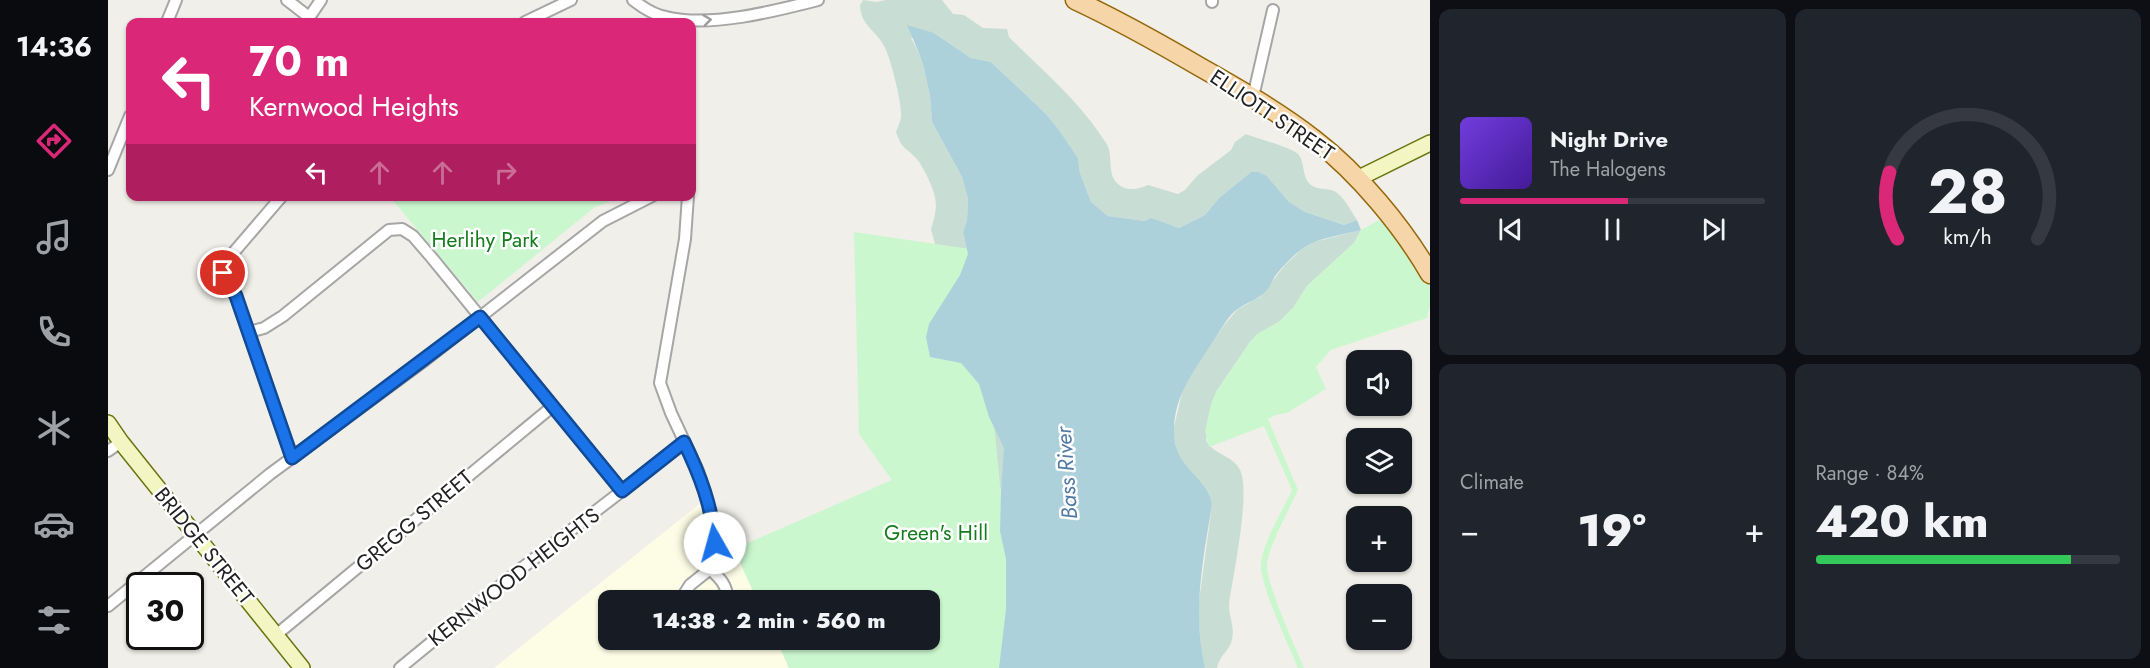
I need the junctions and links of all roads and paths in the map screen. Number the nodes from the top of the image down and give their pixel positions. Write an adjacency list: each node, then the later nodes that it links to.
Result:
1 (176, 0): 9 (street)
2 (287, 0): 10 (street)
3 (321, 0): 11 (street)
4 (571, 0): 12 (street)
5 (633, 0): 13 (street)
6 (818, 0): 14 (street, one-way to 6)
7 (1075, 0): 15 (main road, ELLIOTT STREET)
8 (1272, 10): 15 (street)
9 (169, 18)
10 (306, 18)
11 (309, 18)
12 (533, 18)
13 (667, 18)
14 (696, 22)
15 (1253, 97): 19 (main road, ELLIOTT STREET)
16 (126, 126): 18 (street)
17 (1430, 143): 19 (main road)
18 (108, 170)
19 (1357, 179): 23 (main road, ELLIOTT STREET)
20 (278, 201): 25 (street)
21 (642, 201): 24 (street)
22 (688, 201): 28 (street)
23 (1430, 274)
24 (480, 317): 25 (street); 26 (street); 30 (street)
25 (249, 332): 30 (street)
26 (553, 406): 31 (street); 37 (street, GREGG STREET)
27 (108, 423): 29 (main road, BRIDGE STREET)
28 (684, 442): 31 (street, KERNWOOD HEIGHTS); 33 (street)
29 (114, 446): 32 (main road, BRIDGE STREET)
30 (292, 458): 32 (street)
31 (622, 491): 39 (street, KERNWOOD HEIGHTS)
32 (196, 536): 36 (street); 37 (main road, BRIDGE STREET)
33 (710, 569): 34 (street); 35 (street)
34 (687, 590)
35 (726, 590)
36 (108, 606)
37 (276, 635): 38 (main road, BRIDGE STREET)
38 (302, 668)
39 (400, 668)

